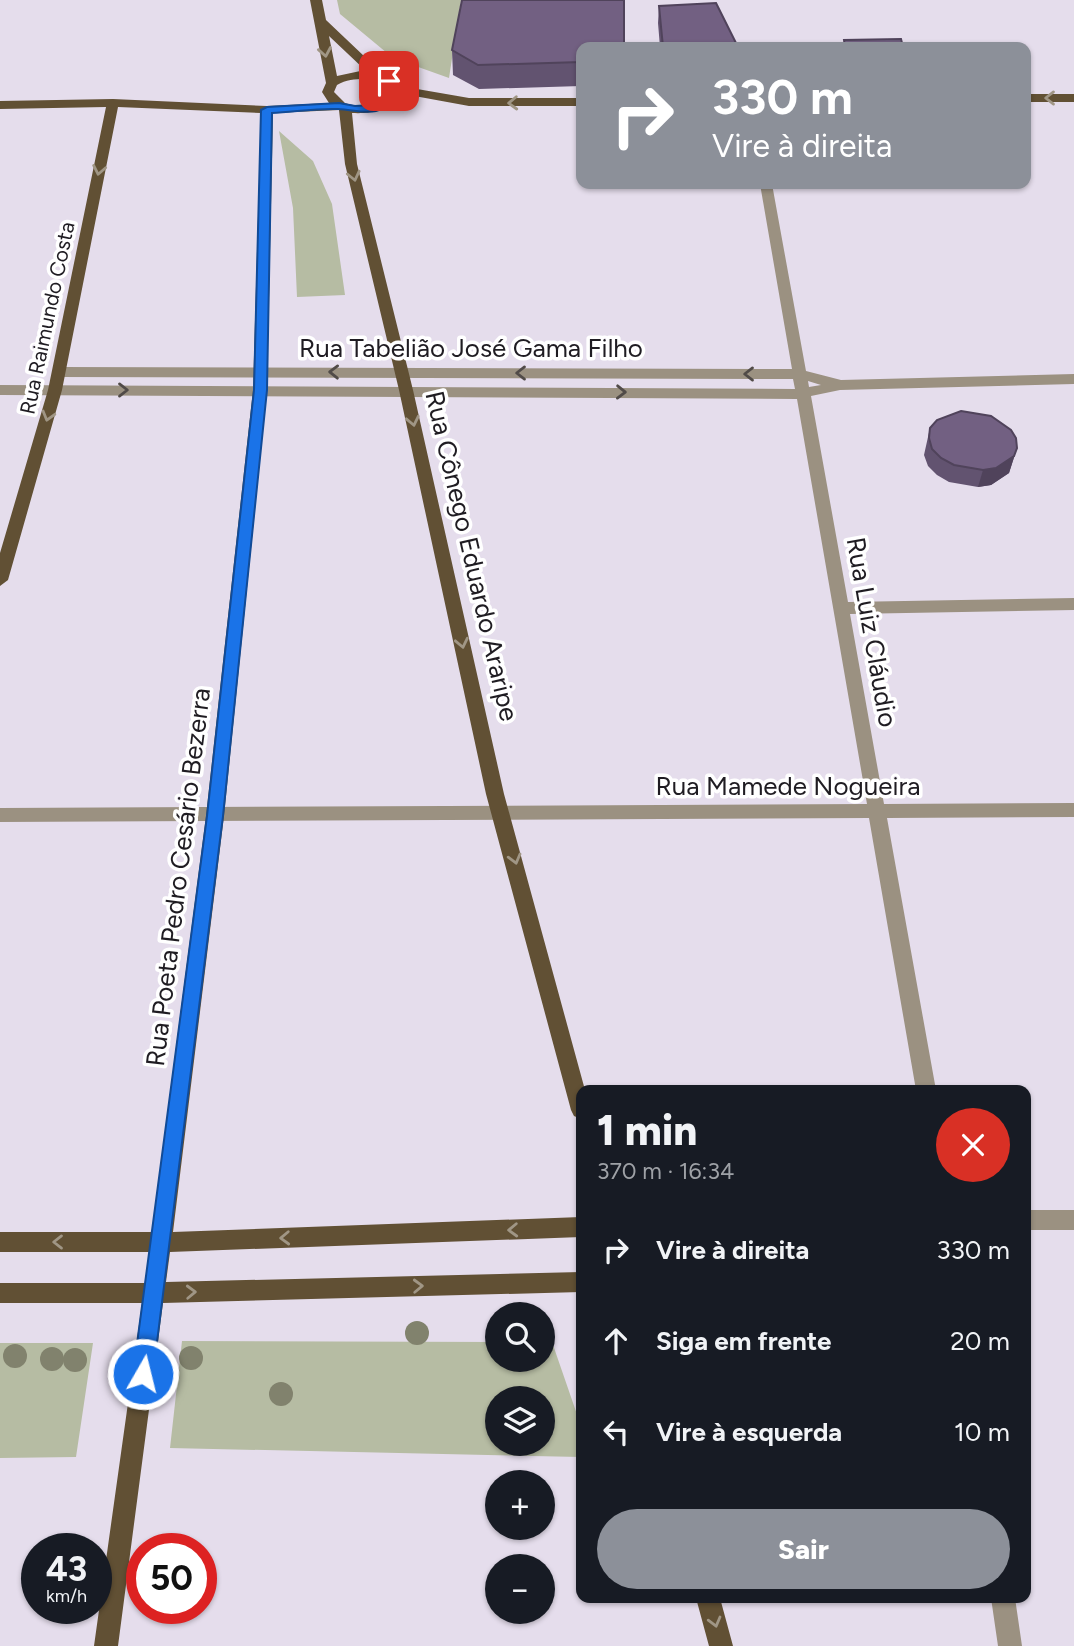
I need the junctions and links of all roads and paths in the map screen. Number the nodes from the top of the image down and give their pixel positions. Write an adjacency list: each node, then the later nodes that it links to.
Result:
1 (316, 0): 2 (main road, Rua Cônego Eduardo Araripe)
2 (320, 21): 3 (main road); 4 (main road, Rua Cônego Eduardo Araripe, one-way to 4)
3 (378, 76): 4 (main road); 5 (main road)
4 (330, 86): 11 (main road, Rua Cônego Eduardo Araripe); 12 (main road)
5 (394, 89): 8 (main road, one-way to 5); 11 (main road)
6 (1031, 98): 7 (main road, one-way to 6)
7 (1074, 98)
8 (576, 102)
9 (113, 103): 10 (main road); 12 (main road); 15 (main road, Rua Raimundo Costa, one-way to 15)
10 (0, 105)
11 (342, 107): 12 (main road); 16 (main road, Rua Cônego Eduardo Araripe, one-way to 16)
12 (272, 110): 14 (main road, Rua Poeta Pedro Cesário Bezerra)
13 (767, 189): 17 (street, Rua Luiz Cláudio)
14 (260, 371): 15 (street, Rua Tabelião José Gama Filho); 16 (street, Rua Tabelião José Gama Filho, one-way to 14); 22 (main road, Rua Poeta Pedro Cesário Bezerra)
15 (59, 372): 21 (main road, Rua Raimundo Costa)
16 (402, 373): 17 (street, Rua Tabelião José Gama Filho, one-way to 16); 23 (main road, Rua Cônego Eduardo Araripe)
17 (798, 374): 19 (street, Rua Tabelião José Gama Filho); 24 (street, Rua Luiz Cláudio)
18 (1074, 379): 19 (street, Rua Tabelião José Gama Filho)
19 (840, 384): 24 (street, Rua Tabelião José Gama Filho)
20 (0, 390): 21 (street, Rua Tabelião José Gama Filho)
21 (55, 390): 22 (street, Rua Tabelião José Gama Filho, one-way to 22); 25 (main road, Rua Raimundo Costa, one-way to 25)
22 (260, 390): 23 (street, Rua Tabelião José Gama Filho); 32 (main road, Rua Poeta Pedro Cesário Bezerra)
23 (406, 390): 24 (street, Rua Tabelião José Gama Filho, one-way to 24); 30 (main road, Rua Cônego Eduardo Araripe, one-way to 30)
24 (801, 394): 27 (street, Rua Luiz Cláudio)
25 (0, 580)
26 (1074, 604): 27 (street)
27 (839, 608): 29 (street, Rua Luiz Cláudio)
28 (1074, 810): 29 (street, Rua Mamede Nogueira)
29 (876, 811): 30 (street, Rua Mamede Nogueira); 33 (street, Rua Luiz Cláudio)
30 (502, 813): 32 (street, Rua Mamede Nogueira); 34 (main road, Rua Cônego Eduardo Araripe, one-way to 34)
31 (0, 815): 32 (street, Rua Mamede Nogueira)
32 (215, 816): 39 (main road, Rua Poeta Pedro Cesário Bezerra)
33 (925, 1085)
34 (576, 1091)
35 (1031, 1220): 36 (street)
36 (1074, 1220)
37 (576, 1227): 39 (main road, one-way to 39)
38 (0, 1242): 39 (main road, one-way to 38)
39 (161, 1242): 42 (main road, Rua Poeta Pedro Cesário Bezerra)
40 (576, 1282): 42 (main road, one-way to 40)
41 (0, 1293): 42 (main road)
42 (154, 1293): 45 (main road, Rua Poeta Pedro Cesário Bezerra)
43 (709, 1603): 46 (main road, one-way to 46)
44 (1004, 1603): 47 (street)
45 (106, 1646)
46 (721, 1646)
47 (1010, 1646)

